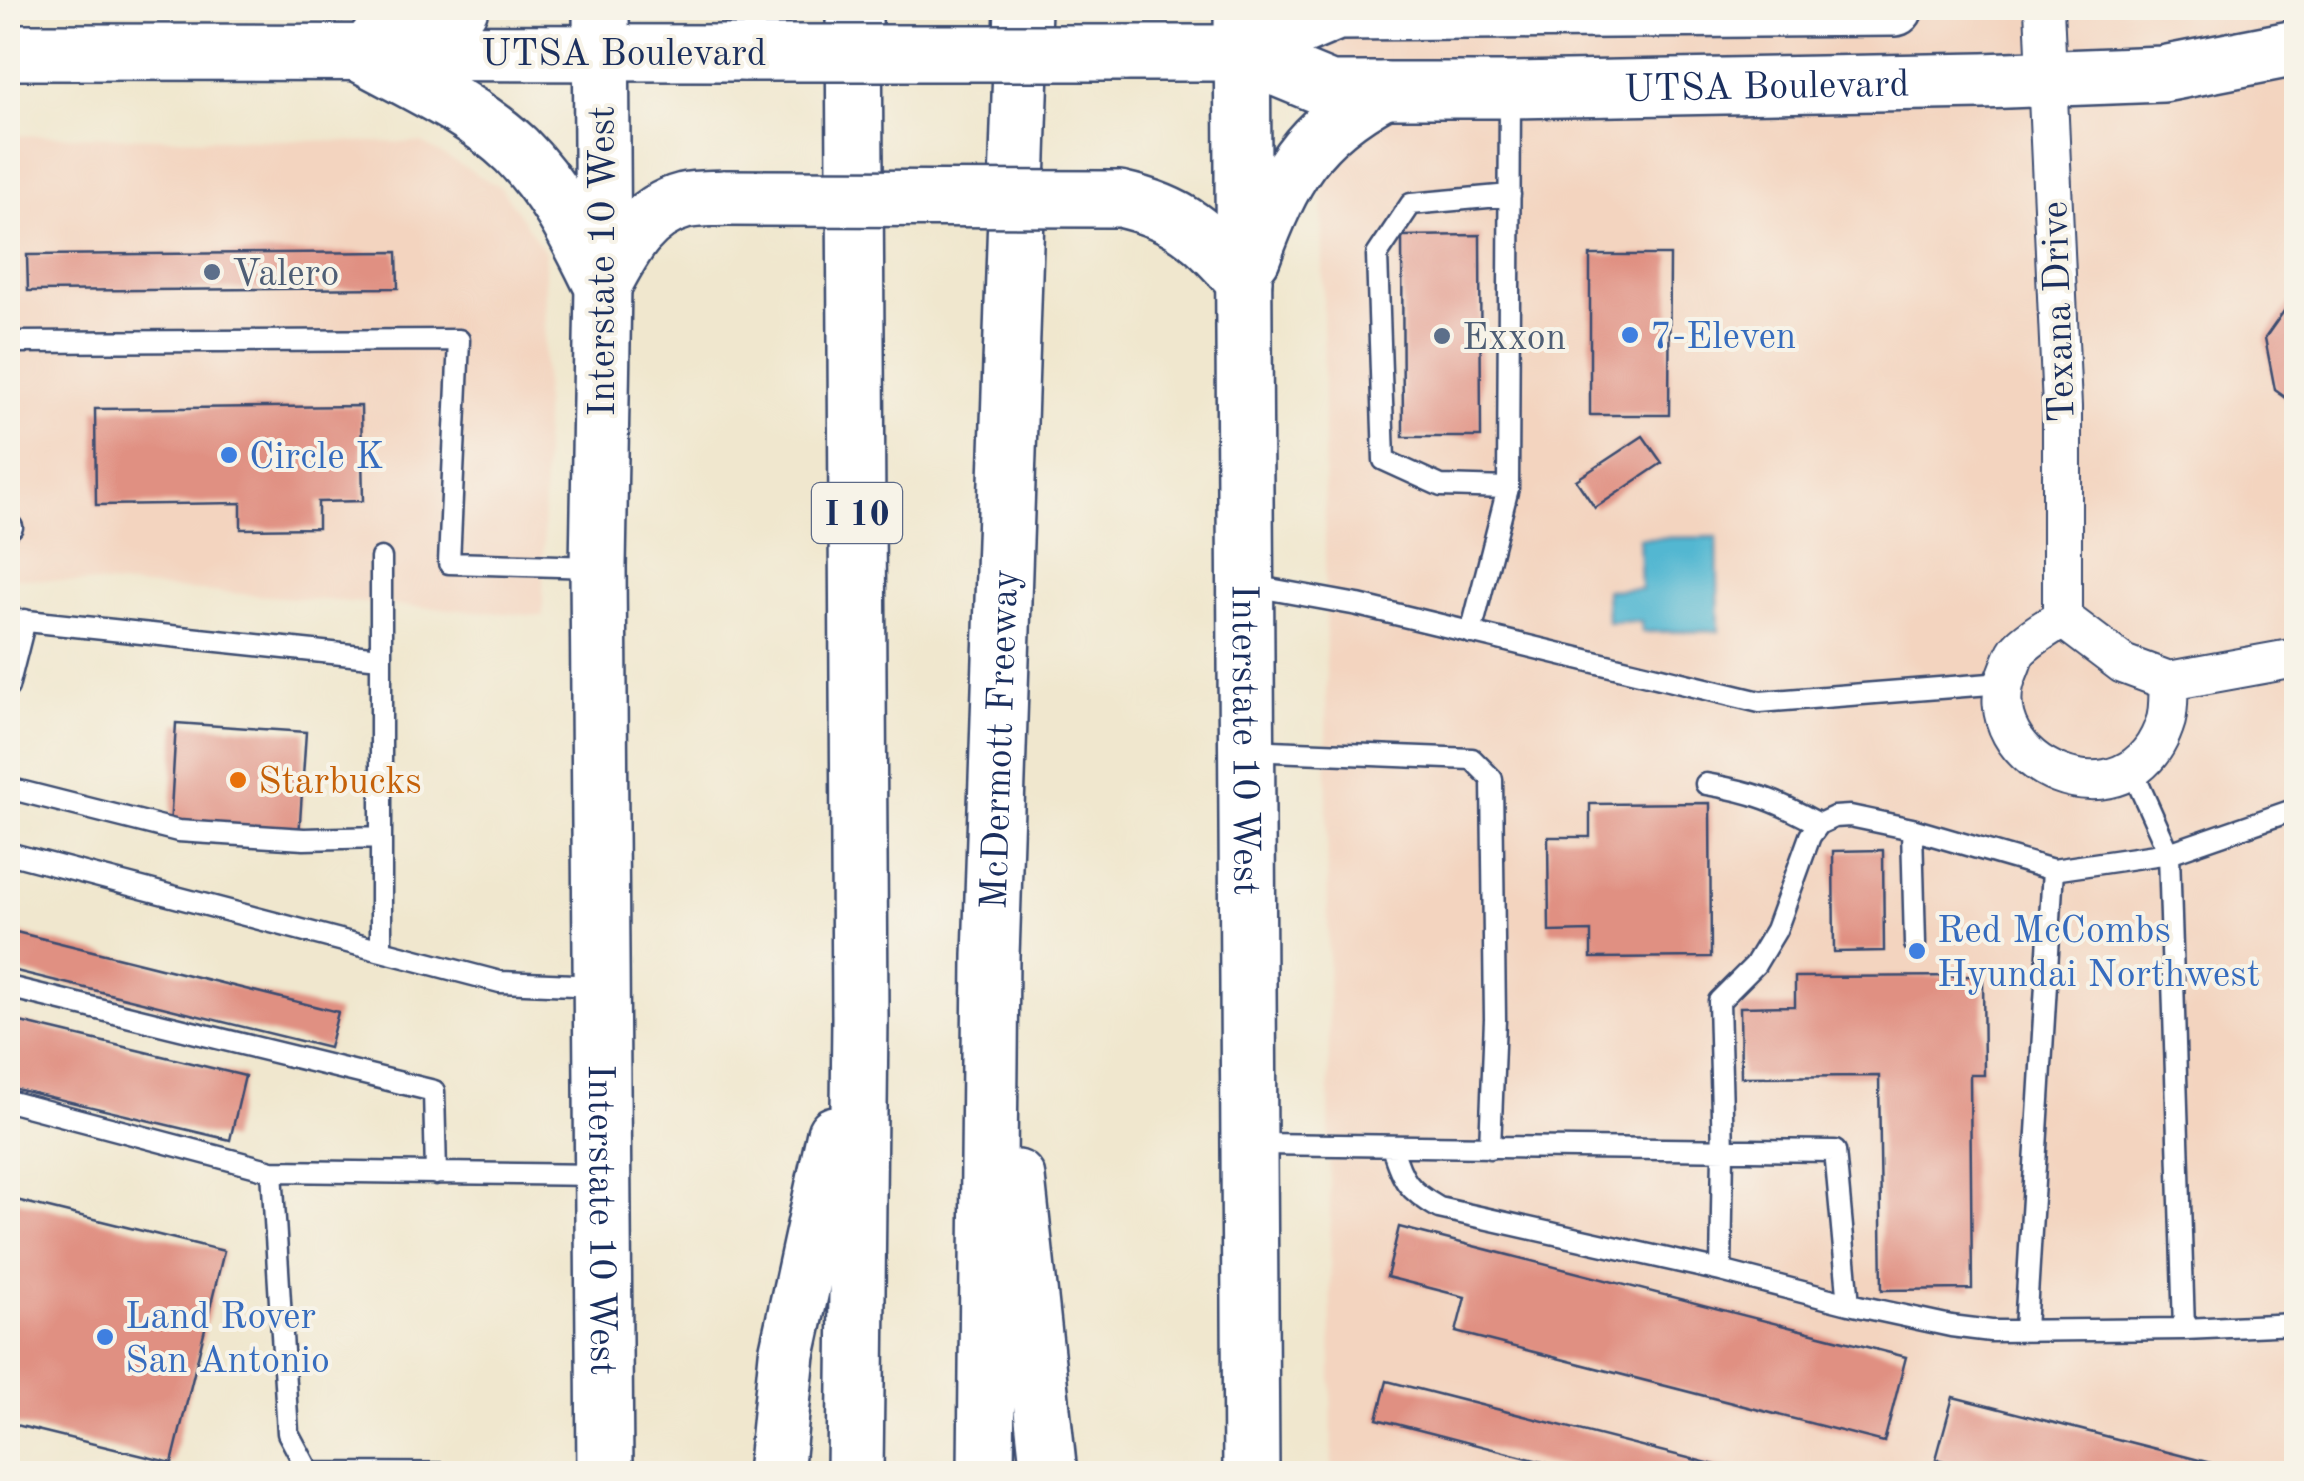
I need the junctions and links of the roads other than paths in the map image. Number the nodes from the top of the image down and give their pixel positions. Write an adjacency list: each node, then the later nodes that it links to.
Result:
1 (460, 8): 9 (main road)
2 (854, 8): 46 (main road, I 10)
3 (1023, 8): 43 (main road, McDermott Freeway)
4 (1896, 8): 7 (main road, UTSA Boulevard)
5 (2044, 8): 11 (street, Texana Drive)
6 (601, 30): 7 (main road, UTSA Boulevard, bridge); 9 (main road, UTSA Boulevard); 16 (main road, Interstate 10 West)
7 (1241, 30): 12 (main road, UTSA Boulevard); 15 (main road, Interstate 10 West)
8 (2296, 48): 11 (main road, UTSA Boulevard)
9 (354, 51): 10 (main road, UTSA Boulevard); 16 (main road)
10 (8, 52)
11 (2047, 76): 13 (main road, UTSA Boulevard); 22 (street, Texana Drive)
12 (1384, 90): 13 (main road, UTSA Boulevard); 15 (main road)
13 (1510, 90): 14 (lane)
14 (1510, 195): 18 (lane); 18 (lane)
15 (1244, 280): 16 (main road, bridge); 21 (main road, Interstate 10 West)
16 (603, 286): 20 (main road, Interstate 10 West)
17 (8, 336): 20 (lane)
18 (1508, 488): 24 (lane)
19 (381, 558): 25 (lane)
20 (598, 567): 45 (main road, Interstate 10 West)
21 (1244, 584): 24 (lane); 30 (main road, Interstate 10 West)
22 (2062, 618): 27 (street); 28 (street)
23 (16, 619): 25 (lane); 29 (lane)
24 (1471, 633): 28 (lane)
25 (380, 658): 37 (lane)
26 (2296, 658): 27 (street)
27 (2169, 682): 31 (street)
28 (2003, 683): 31 (street)
29 (8, 686)
30 (1246, 750): 48 (main road, Interstate 10 West); 50 (lane)
31 (2132, 770): 39 (lane)
32 (1706, 784): 35 (lane)
33 (8, 788): 37 (lane)
34 (2296, 809): 39 (lane)
35 (1820, 824): 36 (lane); 51 (lane)
36 (1912, 829): 40 (lane); 41 (lane)
37 (381, 837): 42 (lane)
38 (8, 853): 42 (lane)
39 (2168, 853): 40 (lane); 59 (lane)
40 (2053, 870): 58 (lane)
41 (1916, 944)
42 (380, 950): 45 (lane)
43 (991, 956): 65 (main road, McDermott Freeway); 66 (main road)
44 (8, 986): 53 (lane)
45 (601, 986): 54 (main road, Interstate 10 West)
46 (860, 1018): 63 (main road); 64 (main road, I 10)
47 (8, 1101): 52 (lane)
48 (1249, 1144): 49 (lane); 67 (main road, Interstate 10 West)
49 (1392, 1147): 50 (lane); 55 (lane)
50 (1490, 1148): 51 (lane)
51 (1723, 1152): 55 (lane); 56 (lane)
52 (272, 1172): 53 (lane); 60 (lane)
53 (436, 1174): 54 (lane)
54 (602, 1176): 62 (main road, Interstate 10 West)
55 (1720, 1271): 56 (lane)
56 (1849, 1304): 58 (lane)
57 (2296, 1324): 59 (lane)
58 (2026, 1329): 59 (lane)
59 (2184, 1330)
60 (310, 1473): 61 (lane)
61 (562, 1474)
62 (605, 1474)
63 (775, 1474)
64 (855, 1474)
65 (986, 1474)
66 (1049, 1474)
67 (1250, 1474)

